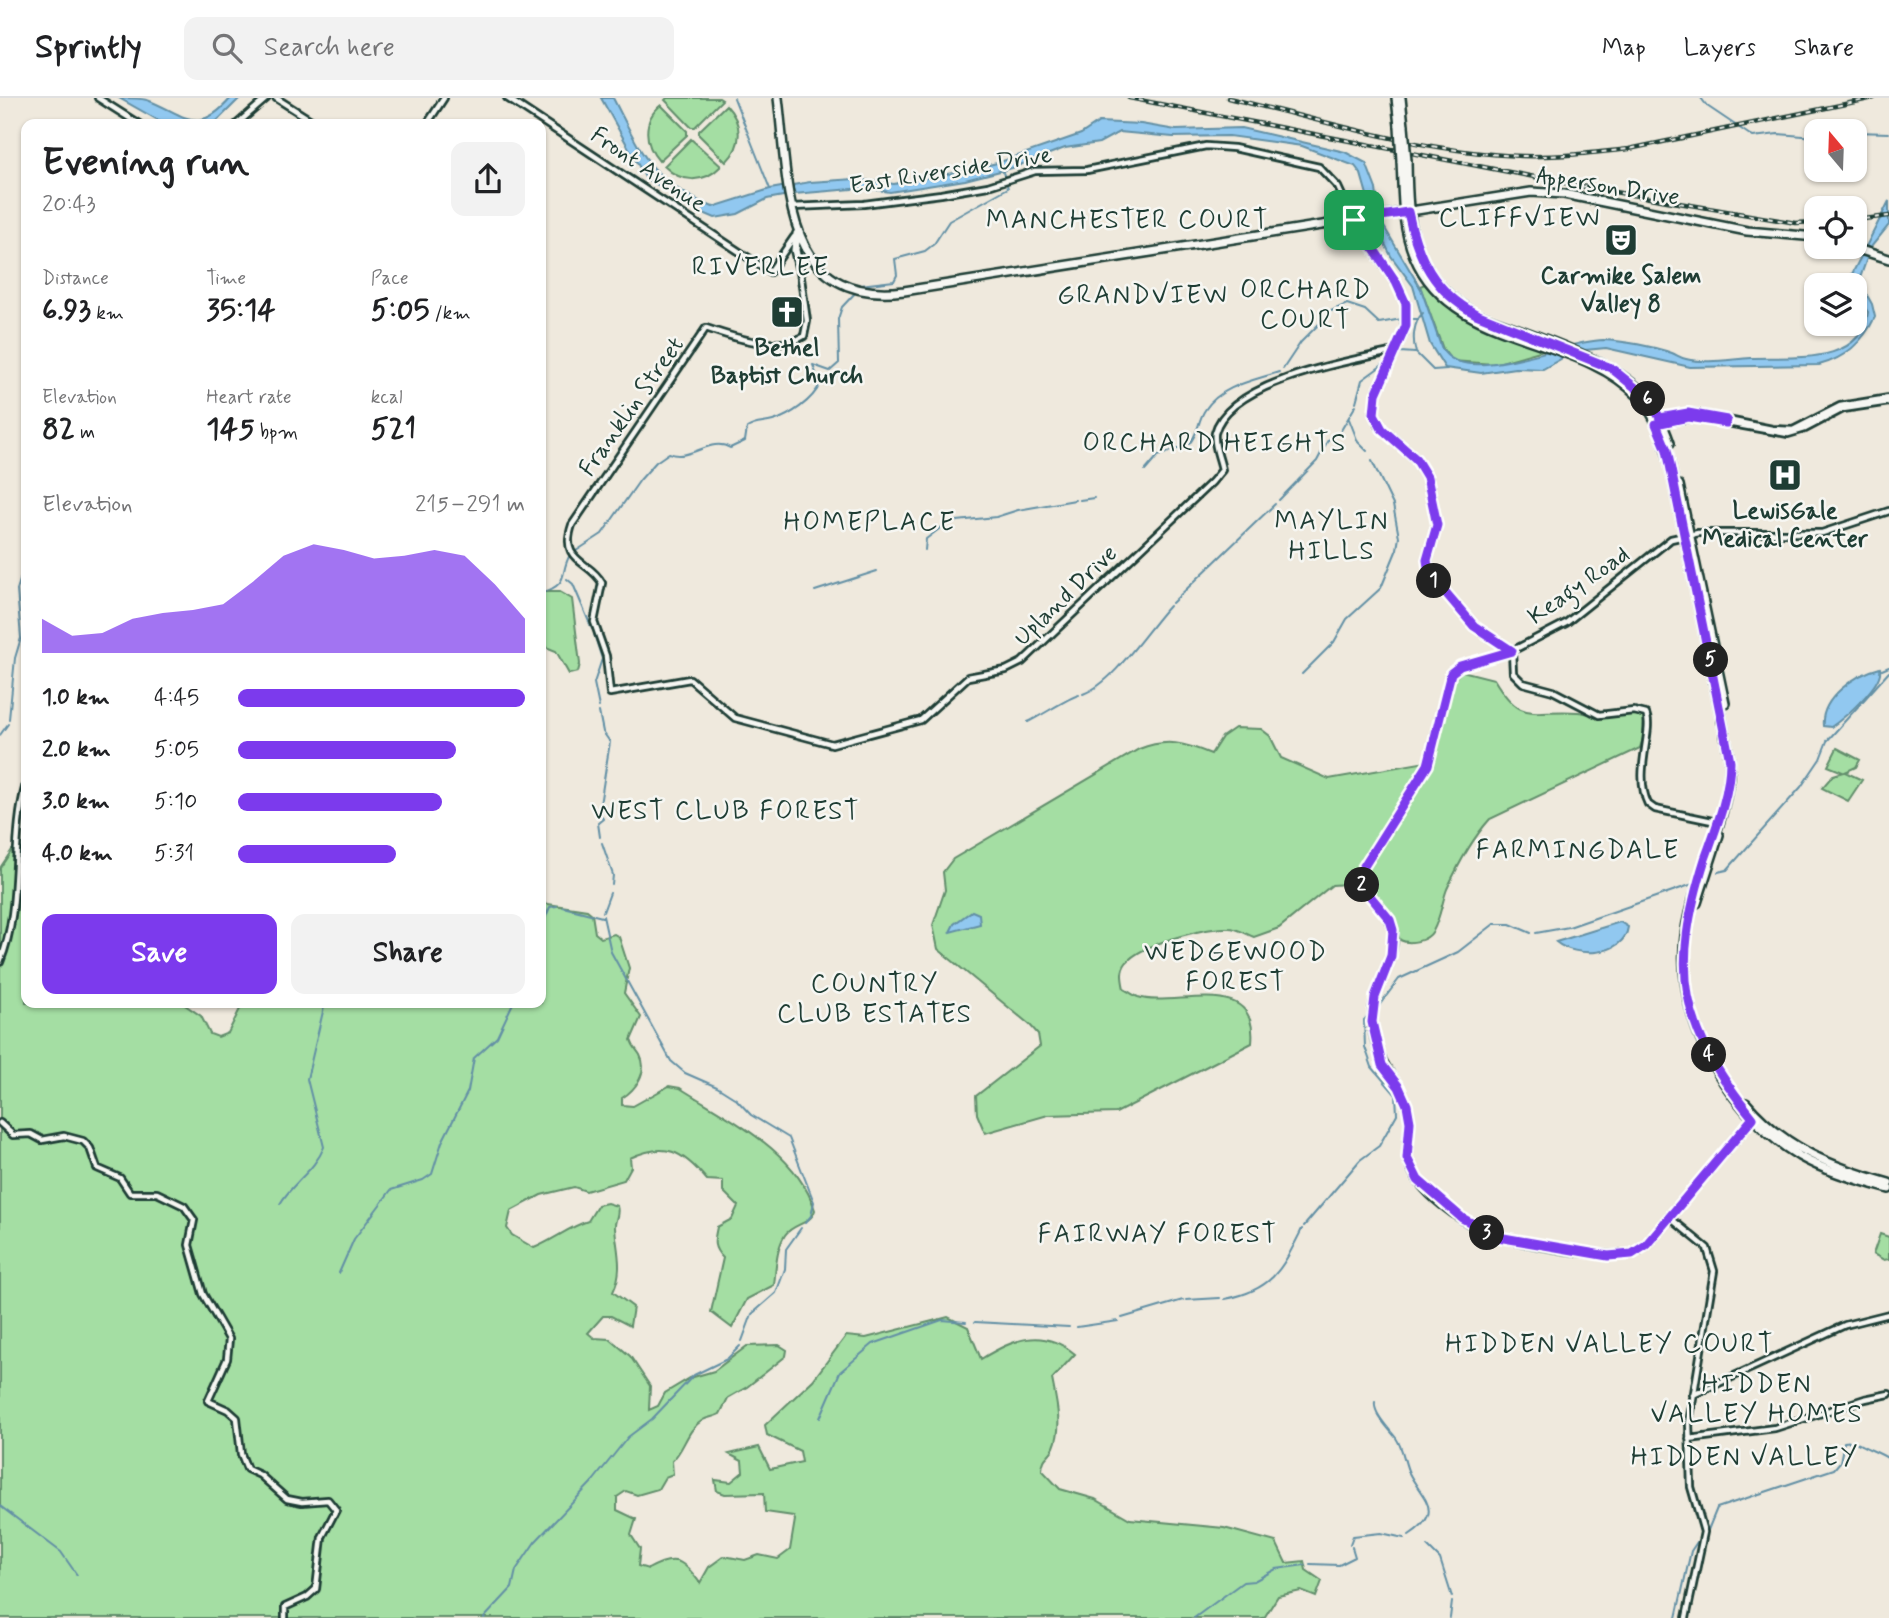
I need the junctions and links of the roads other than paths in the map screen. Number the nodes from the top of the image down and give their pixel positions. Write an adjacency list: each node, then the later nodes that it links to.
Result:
1 (97, 98): 9 (street)
2 (267, 98): 10 (street)
3 (276, 98): 11 (street)
4 (444, 98): 12 (street)
5 (507, 98): 13 (street, Front Avenue)
6 (778, 98): 16 (main road)
7 (1396, 98): 15 (main road)
8 (1401, 98): 15 (main road)
9 (131, 119)
10 (243, 119)
11 (309, 119)
12 (430, 119)
13 (539, 119)
14 (546, 124): 19 (street, Front Avenue)
15 (1402, 126): 17 (main road, bridge)
16 (791, 204): 18 (street, East Riverside Drive); 19 (main road)
17 (1405, 212): 18 (main road, Apperson Drive); 20 (main road, Apperson Drive); 26 (main road)
18 (1354, 220): 22 (main road, Apperson Drive); 25 (street, East Riverside Drive)
19 (797, 233): 22 (main road, Apperson Drive); 24 (main road)
20 (1804, 236)
21 (1867, 252): 23 (main road)
22 (809, 256): 24 (street)
23 (1889, 259)
24 (799, 267): 32 (street, Franklin Street)
25 (1396, 351): 31 (street, East Riverside Drive); 32 (street, Upland Drive)
26 (1586, 360): 28 (main road); 28 (main road)
27 (1889, 400): 28 (street)
28 (1655, 420): 30 (main road)
29 (1889, 511): 30 (street, Keagy Road)
30 (1686, 535): 31 (street, Keagy Road); 34 (main road); 38 (main road)
31 (1512, 651): 34 (street); 40 (street, Keagy Road)
32 (610, 693)
33 (21, 804): 35 (street)
34 (1717, 822): 36 (main road)
35 (0, 962)
36 (1753, 1118): 39 (main road); 40 (street)
37 (0, 1123): 45 (street)
38 (1889, 1183)
39 (1889, 1189)
40 (1669, 1217): 43 (street)
41 (1889, 1314): 43 (street)
42 (1889, 1394): 44 (street)
43 (1693, 1395): 44 (street)
44 (1689, 1439): 46 (street)
45 (285, 1618)
46 (1686, 1618)

